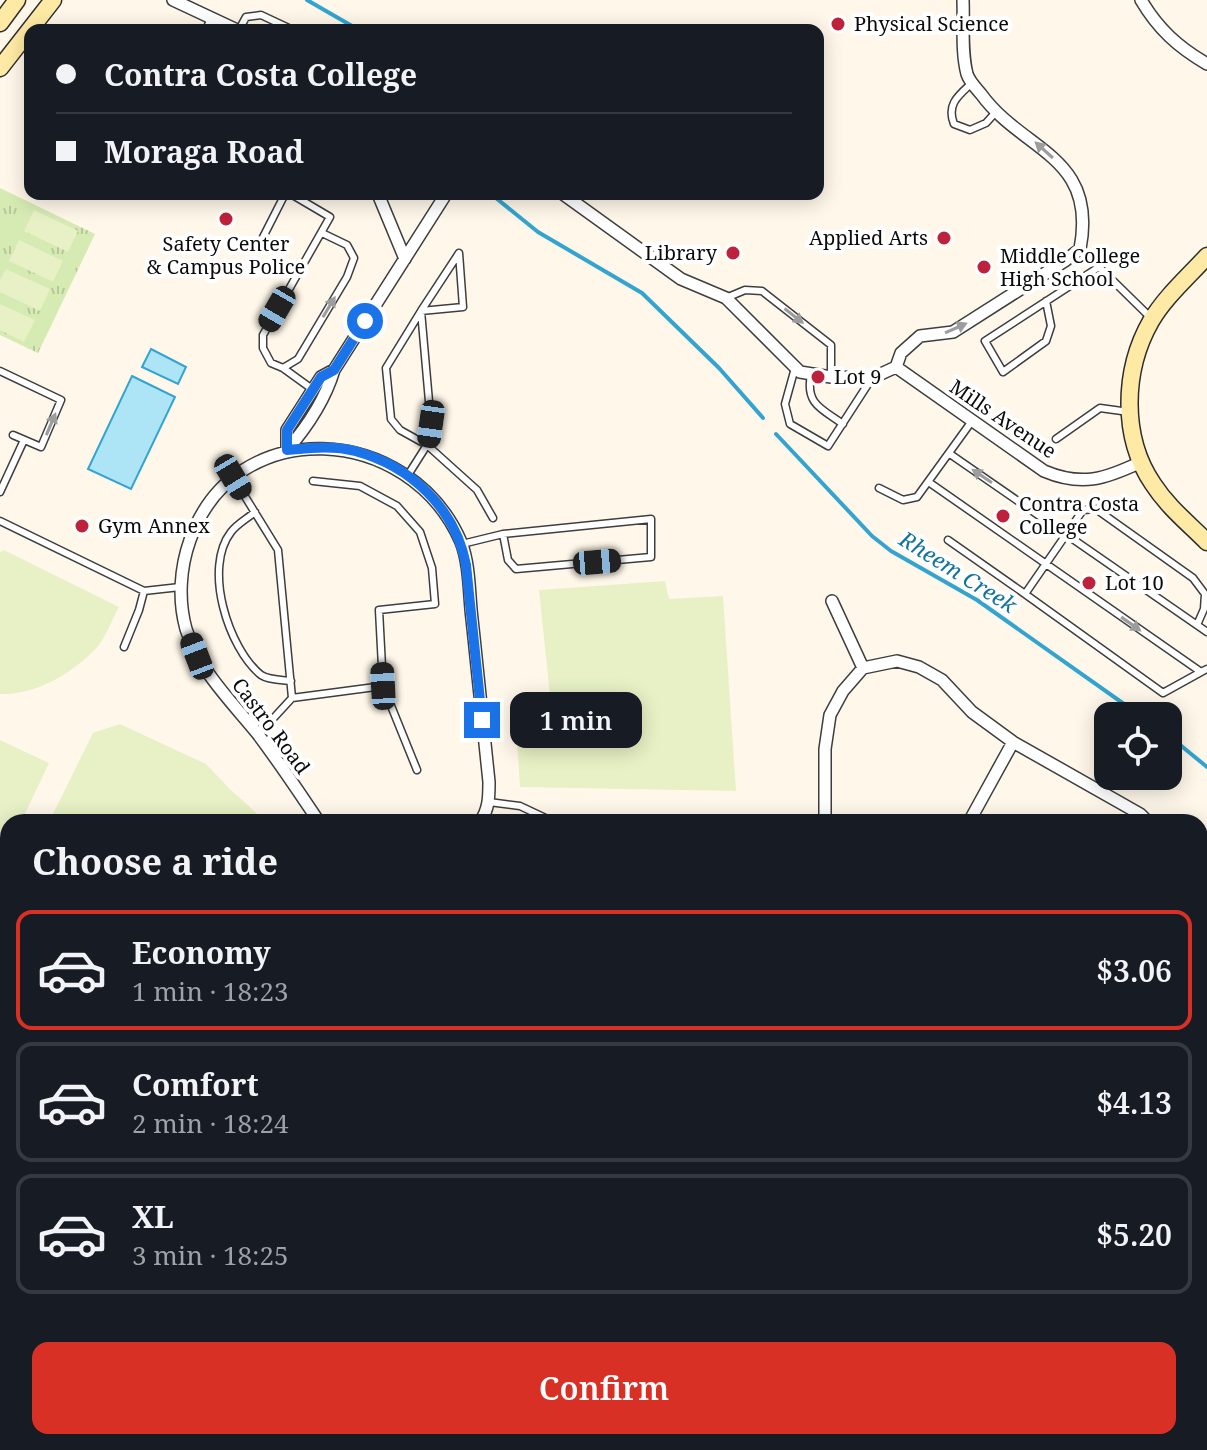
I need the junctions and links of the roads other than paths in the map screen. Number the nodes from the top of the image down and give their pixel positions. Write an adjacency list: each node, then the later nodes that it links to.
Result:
1 (17, 0): 8 (street)
2 (53, 0): 9 (street)
3 (173, 0): 6 (street)
4 (963, 0): 17 (street)
5 (1141, 0): 15 (street)
6 (195, 5): 7 (street)
7 (211, 18): 10 (lane); 11 (street)
8 (0, 23)
9 (34, 24)
10 (208, 24)
11 (224, 24)
12 (242, 24): 13 (lane)
13 (280, 24)
14 (24, 37): 16 (street)
15 (1207, 64)
16 (0, 68)
17 (972, 83): 18 (street); 18 (lane)
18 (995, 113): 32 (street, one-way to 18)
19 (285, 200): 25 (lane)
20 (299, 200): 24 (lane)
21 (380, 200): 27 (street)
22 (442, 200): 27 (street)
23 (571, 200): 28 (street)
24 (322, 233): 33 (lane); 33 (lane, one-way to 24)
25 (257, 249)
26 (1207, 256): 31 (street)
27 (405, 259): 35 (street)
28 (726, 298): 34 (street); 38 (lane, one-way to 38)
29 (1046, 301): 29 (lane); 31 (lane)
30 (421, 311): 30 (lane); 47 (lane); 47 (lane)
31 (1153, 319): 41 (street)
32 (896, 367): 39 (street); 42 (street, Mills Avenue)
33 (283, 368): 40 (lane)
34 (795, 368): 37 (street); 43 (lane)
35 (334, 370): 40 (street); 48 (street)
36 (0, 371): 46 (lane, one-way to 36)
37 (811, 375): 38 (street); 43 (lane)
38 (831, 377): 39 (street)
39 (872, 378): 43 (lane)
40 (313, 390): 48 (street)
41 (1129, 412): 45 (lane); 50 (street)
42 (972, 421): 49 (lane); 50 (street, Mills Avenue)
43 (843, 424)
44 (13, 435): 46 (lane)
45 (1056, 439)
46 (24, 440): 56 (lane)
47 (427, 445): 51 (lane); 58 (lane)
48 (287, 450): 51 (street); 52 (street, Castro Road)
49 (950, 454): 54 (lane); 60 (lane, one-way to 49)
50 (1141, 462): 63 (street)
51 (408, 475): 64 (street)
52 (233, 477): 57 (lane); 66 (street, Castro Road)
53 (313, 481): 76 (lane)
54 (930, 483): 55 (lane); 65 (lane)
55 (879, 488)
56 (0, 492)
57 (255, 512): 75 (lane); 75 (lane)
58 (493, 518)
59 (0, 521): 67 (lane)
60 (1066, 533): 65 (lane); 70 (lane); 70 (lane)
61 (503, 534): 61 (lane); 64 (lane)
62 (948, 540): 68 (lane)
63 (1207, 542)
64 (462, 544): 82 (street)
65 (1045, 565): 68 (lane); 74 (lane, one-way to 74)
66 (180, 587): 67 (lane); 78 (street, Castro Road)
67 (144, 591): 72 (lane)
68 (1025, 594): 74 (lane)
69 (832, 601): 73 (street)
70 (1197, 625): 71 (lane)
71 (1207, 632)
72 (124, 647)
73 (863, 668): 79 (street); 85 (street)
74 (1204, 671)
75 (291, 681): 77 (lane)
76 (383, 686): 77 (lane); 80 (lane)
77 (292, 698): 78 (lane)
78 (258, 735): 81 (street, Castro Road)
79 (1013, 742): 86 (street); 87 (street)
80 (417, 770)
81 (313, 814)
82 (487, 814)
83 (491, 814): 84 (lane)
84 (537, 814)
85 (825, 814)
86 (973, 814)
87 (1140, 814)

